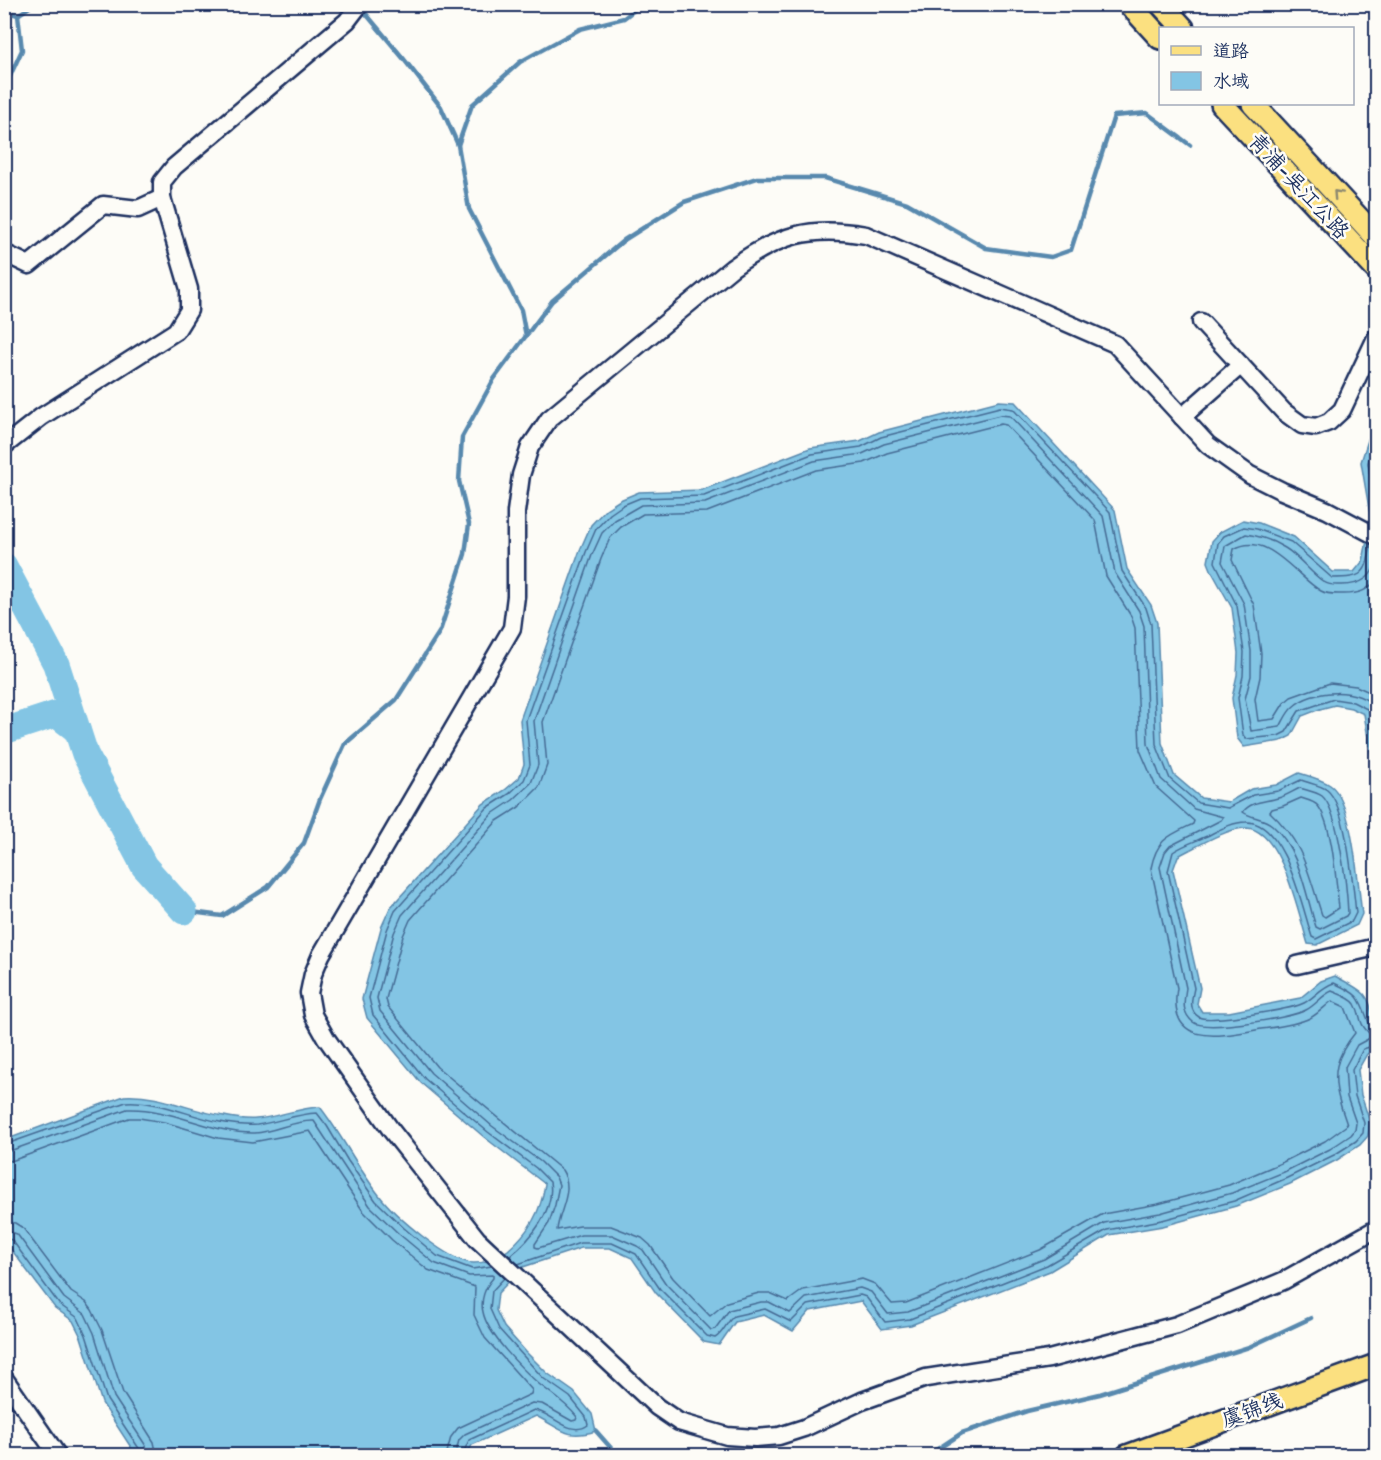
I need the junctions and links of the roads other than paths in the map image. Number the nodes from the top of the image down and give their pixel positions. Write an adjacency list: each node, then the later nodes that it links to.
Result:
1 (360, 4): 8 (street)
2 (1129, 4): 5 (main road)
3 (1161, 4): 4 (main road)
4 (1182, 27)
5 (1159, 36)
6 (1223, 105): 11 (main road, 青浦-吴江公路)
7 (1254, 105): 9 (main road, 青浦-吴江公路, one-way to 7)
8 (162, 198): 10 (street); 16 (street)
9 (1377, 237)
10 (8, 255)
11 (1377, 269)
12 (1201, 322): 14 (street)
13 (1377, 338): 14 (street)
14 (1240, 365): 15 (street)
15 (1182, 417): 17 (street); 20 (street)
16 (4, 446)
17 (1377, 536)
18 (1377, 947): 19 (street)
19 (1297, 965)
20 (1377, 1229)
21 (1377, 1365): 24 (main road, 虞锦线)
22 (4, 1378): 23 (street)
23 (58, 1455)
24 (1127, 1455)

